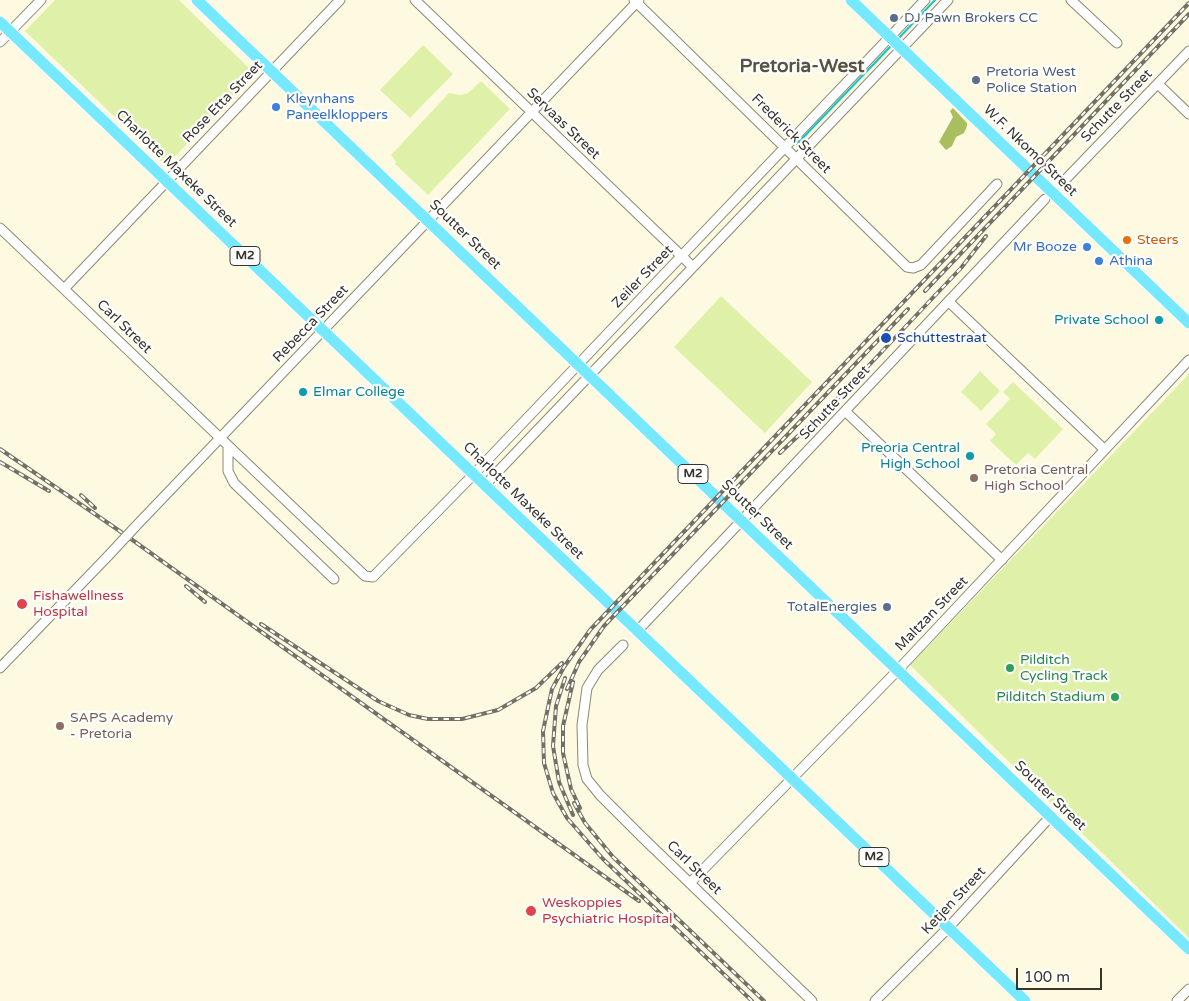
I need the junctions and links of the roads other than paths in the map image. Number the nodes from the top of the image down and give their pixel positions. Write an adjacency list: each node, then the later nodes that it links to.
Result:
1 (40, 0): 11 (street)
2 (196, 0): 17 (main road, Soutter Street / M2)
3 (340, 0): 17 (street, Rose Etta Street)
4 (415, 0): 19 (street, Servaas Street)
5 (851, 0): 12 (main road, W.F. Nkomo Street)
6 (925, 0): 12 (street, Zeiler Street)
7 (948, 0): 15 (street, Zeiler Street)
8 (1071, 0): 14 (street)
9 (636, 1): 19 (street, Rebecca Street); 21 (street, Frederick Street)
10 (0, 22): 11 (main road, Charlotte Maxeke Street / M2)
11 (10, 32): 13 (street); 23 (main road, Charlotte Maxeke Street / M2)
12 (890, 38): 15 (main road, W.F. Nkomo Street); 21 (street, Zeiler Street)
13 (0, 42)
14 (1117, 43)
15 (901, 48): 22 (street, Zeiler Street); 33 (main road, W.F. Nkomo Street)
16 (1189, 51): 18 (street, Schutte Street)
17 (271, 71): 23 (street, Rose Etta Street); 27 (main road, Soutter Street / M2)
18 (1158, 84): 20 (street); 24 (street, Schutte Street)
19 (532, 112): 27 (street, Rebecca Street); 29 (street, Servaas Street)
20 (1189, 114)
21 (786, 148): 22 (street, Frederick Street); 29 (street, Zeiler Street)
22 (796, 159): 25 (street, Frederick Street); 30 (street, Zeiler Street)
23 (167, 181): 31 (street, Rose Etta Street); 34 (main road, Charlotte Maxeke Street / M2)
24 (1064, 181)
25 (997, 184)
26 (1046, 198): 32 (street, Schutte Street)
27 (428, 221): 34 (street, Rebecca Street); 36 (main road, Soutter Street / M2)
28 (0, 228): 31 (street, Carl Street)
29 (681, 257): 30 (street, Servaas Street); 36 (street, Zeiler Street)
30 (693, 267): 37 (street, Zeiler Street)
31 (64, 289): 39 (street, Carl Street)
32 (949, 302): 38 (street, Schutte Street); 41 (street)
33 (1189, 323)
34 (323, 331): 39 (street, Rebecca Street); 42 (main road, Charlotte Maxeke Street / M2)
35 (1189, 360): 41 (street, Maltzan Street)
36 (578, 365): 37 (main road, Soutter Street / M2); 42 (street, Zeiler Street)
37 (589, 376): 43 (street, Zeiler Street); 44 (main road, Soutter Street / M2)
38 (846, 412): 44 (street, Schutte Street); 45 (street)
39 (220, 438): 40 (street, Carl Street); 50 (street, Rebecca Street, bridge)
40 (228, 446): 46 (street, Carl Street); 47 (street)
41 (1104, 449): 45 (street, Maltzan Street)
42 (474, 474): 43 (main road, Charlotte Maxeke Street / M2); 46 (street, Zeiler Street)
43 (485, 485): 52 (main road, Charlotte Maxeke Street / M2)
44 (742, 521): 48 (street, Schutte Street); 51 (main road, Soutter Street / M2)
45 (1002, 560): 51 (street, Maltzan Street)
46 (380, 571)
47 (334, 579)
48 (643, 625)
49 (623, 644): 54 (street, Carl Street)
50 (1, 669)
51 (897, 671): 52 (street, Maltzan Street); 53 (main road, Soutter Street / M2)
52 (792, 778): 54 (street, Maltzan Street); 55 (main road, Charlotte Maxeke Street / M2)
53 (1050, 817): 55 (street, Ketjen Street); 56 (main road, Soutter Street / M2)
54 (690, 882): 58 (street, Carl Street)
55 (948, 928): 59 (street, Ketjen Street); 60 (main road, Charlotte Maxeke Street / M2)
56 (1189, 949)
57 (1189, 989): 61 (street)
58 (812, 1001)
59 (875, 1001)
60 (1025, 1001)
61 (1178, 1001)

